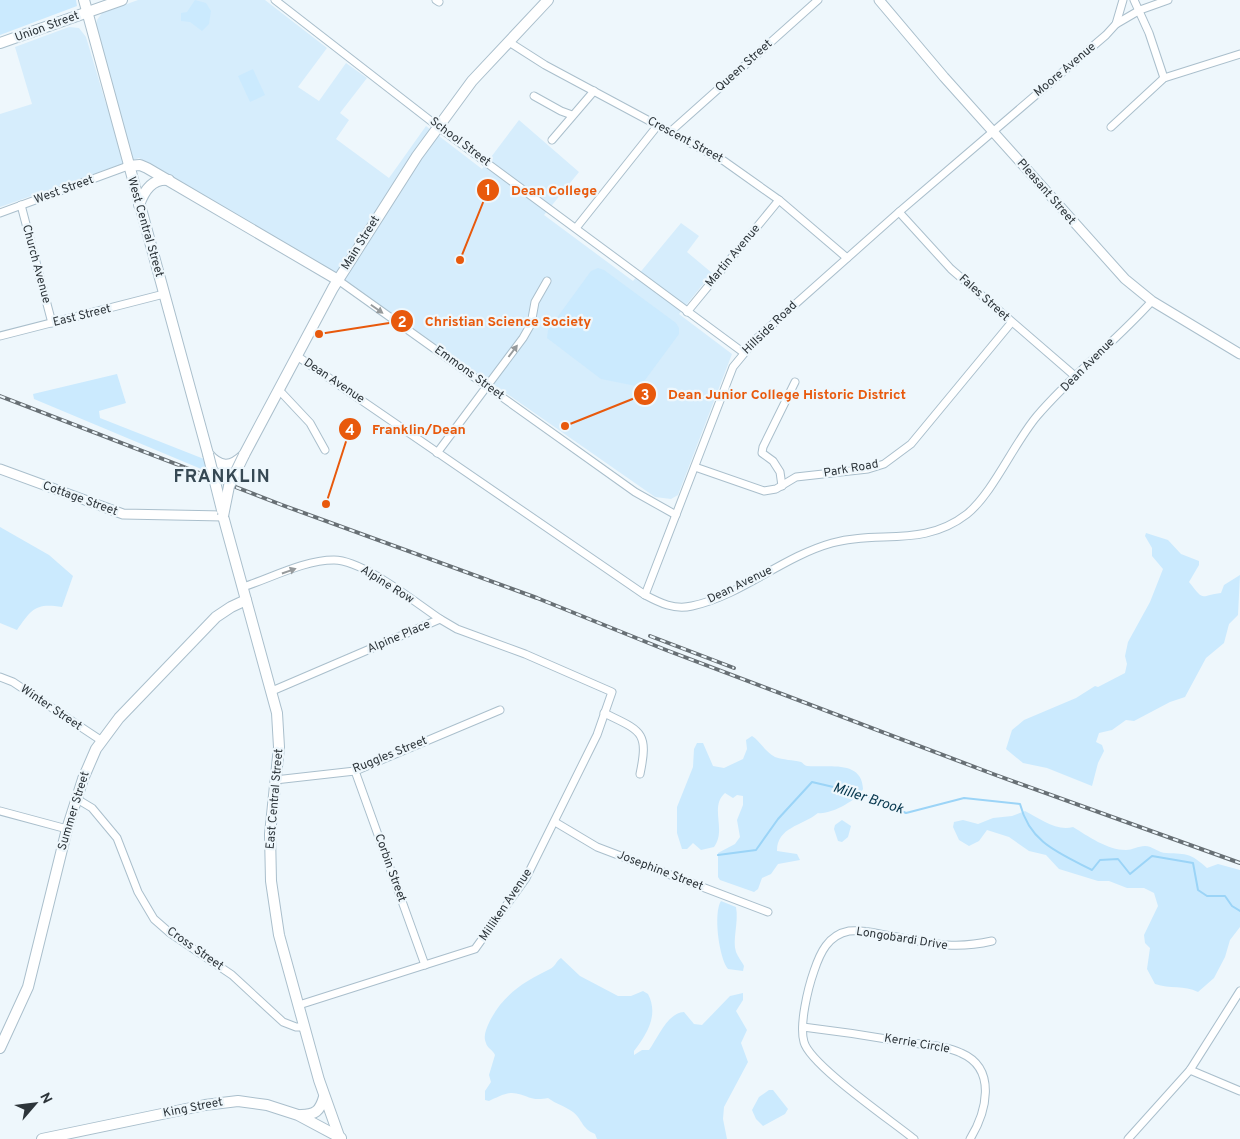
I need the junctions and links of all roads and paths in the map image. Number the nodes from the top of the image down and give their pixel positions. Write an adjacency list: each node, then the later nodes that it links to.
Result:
1 (84, 0): 11 (main road, West Central Street)
2 (122, 0): 11 (main road, Union Street)
3 (275, 0): 21 (street, School Street)
4 (548, 0): 13 (main road, Main Street)
5 (818, 0): 24 (street, Queen Street)
6 (879, 0): 23 (street, Pleasant Street)
7 (1123, 0): 12 (street, Moore Avenue)
8 (1134, 0): 10 (street)
9 (1168, 0): 10 (street)
10 (1140, 10): 12 (street); 16 (street)
11 (87, 12): 14 (main road, Union Street); 26 (main road, West Central Street)
12 (1116, 24): 23 (street, Moore Avenue)
13 (509, 42): 17 (street, Crescent Street); 21 (main road, Main Street)
14 (0, 43)
15 (1240, 54): 16 (street)
16 (1164, 78): 22 (street)
17 (594, 91): 19 (street); 20 (street, Crescent Street)
18 (534, 96): 19 (street)
19 (572, 114): 25 (street)
20 (658, 125): 24 (street, Crescent Street); 33 (street)
21 (437, 126): 33 (street, School Street); 35 (main road, Main Street)
22 (1111, 127)
23 (993, 131): 31 (street, Hillside Road); 38 (street, Pleasant Street)
24 (670, 132): 28 (street, Crescent Street)
25 (552, 140)
26 (128, 166): 27 (main road, Emmons Street); 29 (main road, West Central Street); 30 (street, West Street)
27 (168, 180): 29 (main road); 35 (main road, Emmons Street)
28 (779, 200): 34 (street, Crescent Street); 39 (street, Martin Avenue)
29 (139, 205): 37 (main road, West Central Street)
30 (21, 206): 32 (street, West Street); 40 (street, Church Avenue)
31 (898, 212): 34 (street, Hillside Road); 41 (street, Fales Street)
32 (0, 213)
33 (576, 228): 39 (street, School Street)
34 (847, 258): 43 (street, Hillside Road)
35 (338, 280): 45 (main road, Main Street); 48 (street, Emmons Street, one-way to 48)
36 (548, 281): 48 (street, one-way to 36)
37 (164, 294): 40 (street, East Street); 52 (main road, West Central Street)
38 (1152, 301): 44 (street, Pleasant Street); 46 (street, Dean Avenue)
39 (686, 312): 43 (street, School Street)
40 (52, 323): 42 (street, East Street)
41 (1011, 323): 46 (street, Fales Street); 56 (street, Park Road)
42 (0, 336)
43 (744, 352): 54 (street, Hillside Road)
44 (1240, 354)
45 (296, 356): 49 (main road, Main Street); 51 (street, Dean Avenue)
46 (1076, 377): 60 (street, Dean Avenue)
47 (795, 382): 56 (street)
48 (486, 385): 51 (street); 57 (street, Emmons Street)
49 (279, 390): 50 (street); 53 (main road, Main Street)
50 (325, 450)
51 (437, 453): 60 (street, Dean Avenue)
52 (208, 454): 53 (main road, bridge); 58 (main road, West Central Street, bridge)
53 (244, 455): 58 (main road, Main Street, bridge)
54 (695, 467): 56 (street, Park Road); 57 (street, Hillside Road)
55 (0, 468): 58 (street, Cottage Street)
56 (782, 486)
57 (676, 515): 60 (street, Hillside Road)
58 (223, 516): 59 (main road, East Central Street)
59 (243, 587): 61 (main road, East Central Street); 62 (street, Alpine Row, one-way to 62)
60 (645, 595)
61 (246, 600): 64 (main road, East Central Street); 68 (main road, Summer Street)
62 (440, 619): 64 (street, Alpine Place); 65 (street, Alpine Place)
63 (0, 677): 68 (street, Winter Street)
64 (272, 691): 71 (main road, East Central Street)
65 (612, 692): 67 (street, Milliken Avenue)
66 (500, 710): 69 (street, Ruggles Street)
67 (604, 713): 70 (street); 74 (street, Milliken Avenue)
68 (102, 741): 72 (main road, Summer Street)
69 (355, 771): 71 (street, Ruggles Street); 78 (street, Corbin Street)
70 (640, 774)
71 (275, 780): 80 (main road, East Central Street)
72 (77, 798): 75 (main road, Summer Street); 81 (street, Cross Street)
73 (0, 811): 75 (street)
74 (556, 822): 76 (street, Josephine Street); 78 (street, Milliken Avenue)
75 (67, 828): 83 (main road, Summer Street)
76 (768, 912)
77 (992, 940): 82 (street, Longobardi Drive)
78 (425, 965): 80 (street, Milliken Avenue)
79 (1240, 991): 84 (street)
80 (299, 1005): 81 (main road, East Central Street)
81 (304, 1027): 86 (main road, East Central Street)
82 (803, 1027): 90 (street, Longobardi Drive); 91 (street, Kerrie Circle)
83 (0, 1048)
84 (1190, 1070): 85 (street); 92 (street)
85 (1240, 1091)
86 (324, 1097): 87 (main road); 88 (main road, East Central Street)
87 (298, 1115): 88 (main road, King Street); 89 (main road, King Street)
88 (341, 1138)
89 (42, 1139)
90 (914, 1139)
91 (970, 1139)
92 (1128, 1139)

